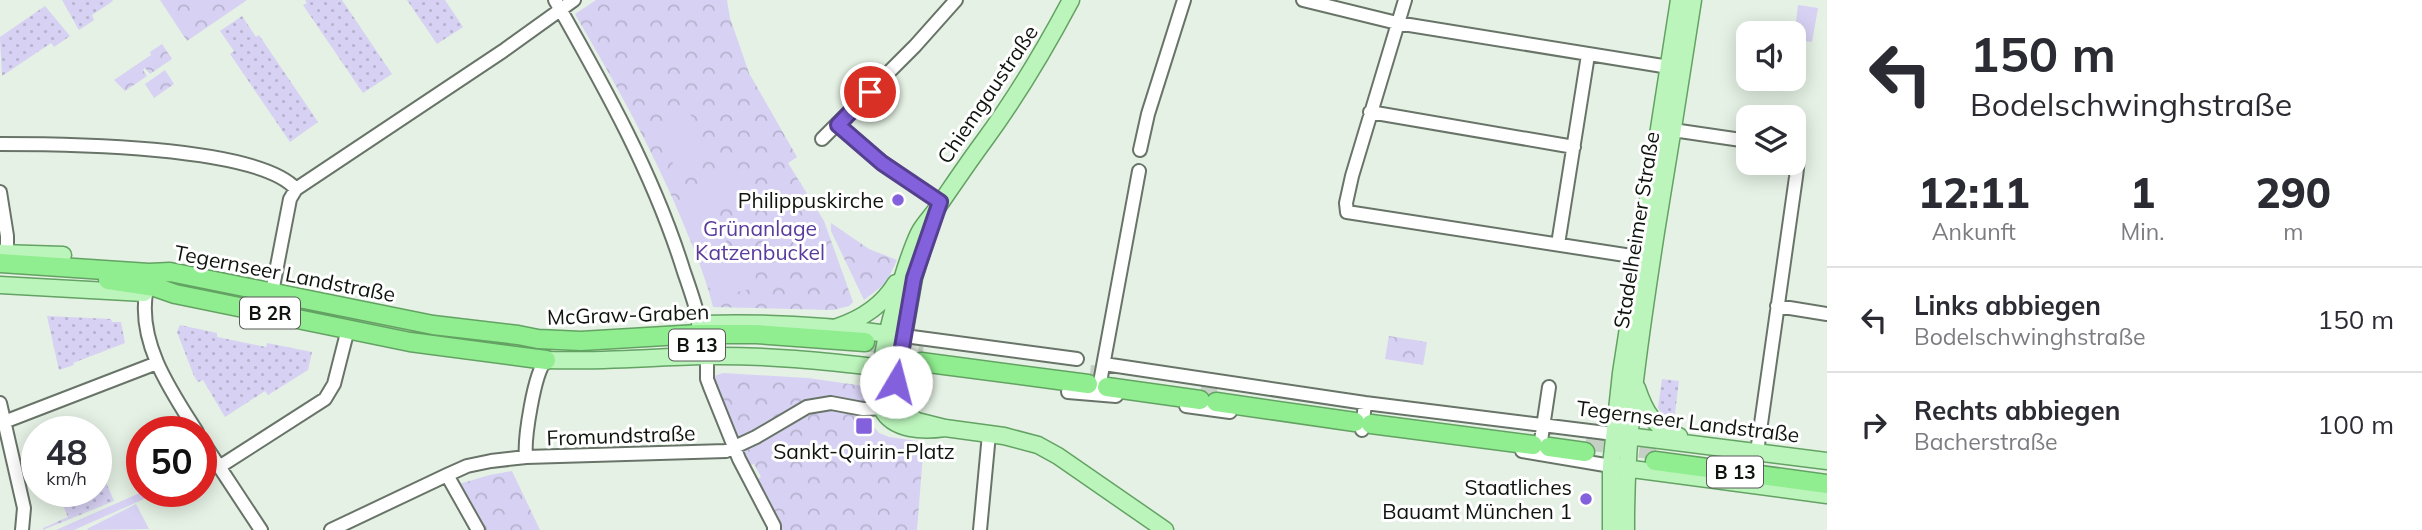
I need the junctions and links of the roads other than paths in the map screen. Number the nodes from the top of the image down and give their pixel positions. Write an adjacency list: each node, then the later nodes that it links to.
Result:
1 (574, 0): 9 (street)
2 (956, 0): 14 (street)
3 (1071, 0): 25 (main road, Chiemgaustraße / B 2R)
4 (1184, 0): 20 (street)
5 (1303, 0): 10 (street)
6 (1405, 0): 10 (street)
7 (1679, 0): 12 (main road, Stadelheimer Straße)
8 (1693, 0): 15 (main road, Stadelheimer Straße)
9 (558, 5): 23 (street); 39 (street)
10 (1397, 23): 11 (street); 13 (street)
11 (1588, 55): 12 (street); 19 (street)
12 (1668, 67): 15 (main road, Stadelheimer Straße)
13 (1370, 112): 19 (street); 26 (street)
14 (838, 125): 16 (street); 25 (street)
15 (1665, 129): 17 (street); 29 (main road, Stadelheimer Straße); 52 (main road, Stadelheimer Straße)
16 (822, 139)
17 (1736, 139)
18 (0, 144): 23 (street)
19 (1574, 147): 26 (street)
20 (1140, 150)
21 (1139, 171): 51 (street)
22 (1796, 175): 37 (street)
23 (296, 189): 34 (street)
24 (0, 192): 28 (street)
25 (938, 205): 30 (main road, Chiemgaustraße / B 2R); 43 (main road, Chiemgaustraße / B 2R)
26 (1558, 244): 29 (street)
27 (63, 255): 28 (main road); 31 (highway)
28 (2, 256): 31 (highway, Tegernseer Landstraße / B 2R)
29 (1638, 257): 62 (main road, Stadelheimer Straße)
30 (904, 268): 40 (main road, B 2R); 43 (main road, Chiemgaustraße)
31 (170, 271): 34 (highway, Tegernseer Landstraße / B 2R)
32 (0, 274): 36 (highway, Tegernseer Landstraße / B 2R)
33 (0, 285): 35 (main road)
34 (272, 292): 42 (highway, Tegernseer Landstraße / B 2R)
35 (146, 293): 36 (highway); 49 (street)
36 (175, 294): 41 (highway, Tegernseer Landstraße / B 2R)
37 (1777, 306): 38 (street); 67 (street)
38 (1827, 314)
39 (699, 324): 40 (main road, B 2R); 42 (highway, B 2R)
40 (835, 328): 43 (main road)
41 (348, 329): 44 (highway, Tegernseer Landstraße / B 2R); 71 (street)
42 (517, 335): 44 (highway, McGraw-Graben / B 13)
43 (898, 344): 47 (street); 50 (main road); 50 (main road); 58 (main road)
44 (503, 353): 48 (highway, B 2R)
45 (708, 356): 48 (main road, B 2R); 50 (main road, B 2R); 66 (street)
46 (922, 356): 51 (highway)
47 (1077, 359)
48 (545, 360): 68 (street)
49 (157, 363): 57 (street); 59 (street)
50 (883, 368): 56 (main road)
51 (1099, 380): 54 (street); 63 (highway)
52 (1635, 384): 62 (main road, Stadelheimer Straße); 65 (main road)
53 (1549, 387): 63 (street, Tegernseer Landstraße)
54 (1068, 392)
55 (0, 403): 59 (street)
56 (882, 408): 58 (street, Fromundstraße); 60 (main road); 66 (street, Fromundstraße)
57 (188, 416)
58 (911, 418): 60 (main road)
59 (4, 422): 78 (street)
60 (945, 428): 61 (main road)
61 (989, 433): 82 (street); 83 (main road)
62 (1622, 435): 63 (street, Tegernseer Landstraße); 65 (main road, Tegernseer Landstraße); 72 (main road, Stadelheimer Straße)
63 (1542, 440): 64 (highway); 72 (street)
64 (1586, 447)
65 (1719, 447): 67 (main road, Tegernseer Landstraße)
66 (734, 448): 68 (street, Fromundstraße); 77 (street)
67 (1757, 452): 69 (main road, Tegernseer Landstraße)
68 (526, 457): 74 (street, Fromundstraße)
69 (1827, 461)
70 (217, 464): 71 (street)
71 (219, 467): 79 (street)
72 (1619, 467): 76 (main road); 84 (main road); 85 (main road)
73 (1827, 473): 75 (highway, B 13)
74 (447, 475): 80 (street, Fromundstraße); 81 (street)
75 (1827, 484)
76 (1827, 495)
77 (772, 529)
78 (22, 530)
79 (261, 530)
80 (331, 530)
81 (478, 530)
82 (980, 530)
83 (1166, 530)
84 (1611, 530)
85 (1626, 530)

